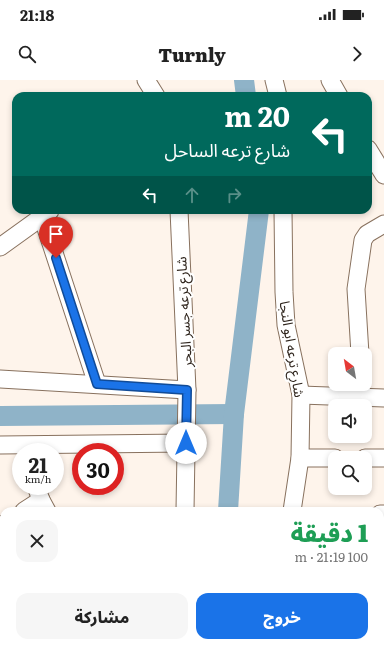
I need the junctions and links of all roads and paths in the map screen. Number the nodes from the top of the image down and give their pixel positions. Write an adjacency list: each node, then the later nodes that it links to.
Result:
1 (146, 80): 4 (street)
2 (274, 80): 5 (street)
3 (330, 80): 6 (street)
4 (154, 92)
5 (277, 92)
6 (337, 92)
7 (372, 156): 8 (street)
8 (384, 176)
9 (45, 214): 14 (street)
10 (46, 214): 17 (street)
11 (179, 214): 18 (street, شارع ترعه جسر البحر)
12 (283, 214): 20 (street, شارع ترعه ابو النجا)
13 (384, 224): 15 (street)
14 (0, 247)
15 (360, 347)
16 (0, 378): 17 (street)
17 (97, 384): 18 (street)
18 (187, 390): 22 (street, شارع ترعه جسر البحر)
19 (363, 391): 20 (street); 21 (street)
20 (301, 396): 26 (street, شارع ترعه ابو النجا)
21 (384, 398)
22 (186, 443): 25 (street); 32 (street, شارع ترعه جسر البحر)
23 (0, 445): 24 (street)
24 (12, 446)
25 (64, 447)
26 (300, 458): 27 (street); 33 (street, شارع ترعه ابو النجا)
27 (328, 458)
28 (372, 458): 29 (street)
29 (384, 458)
30 (41, 499): 31 (street)
31 (30, 507)
32 (185, 507)
33 (293, 507)

